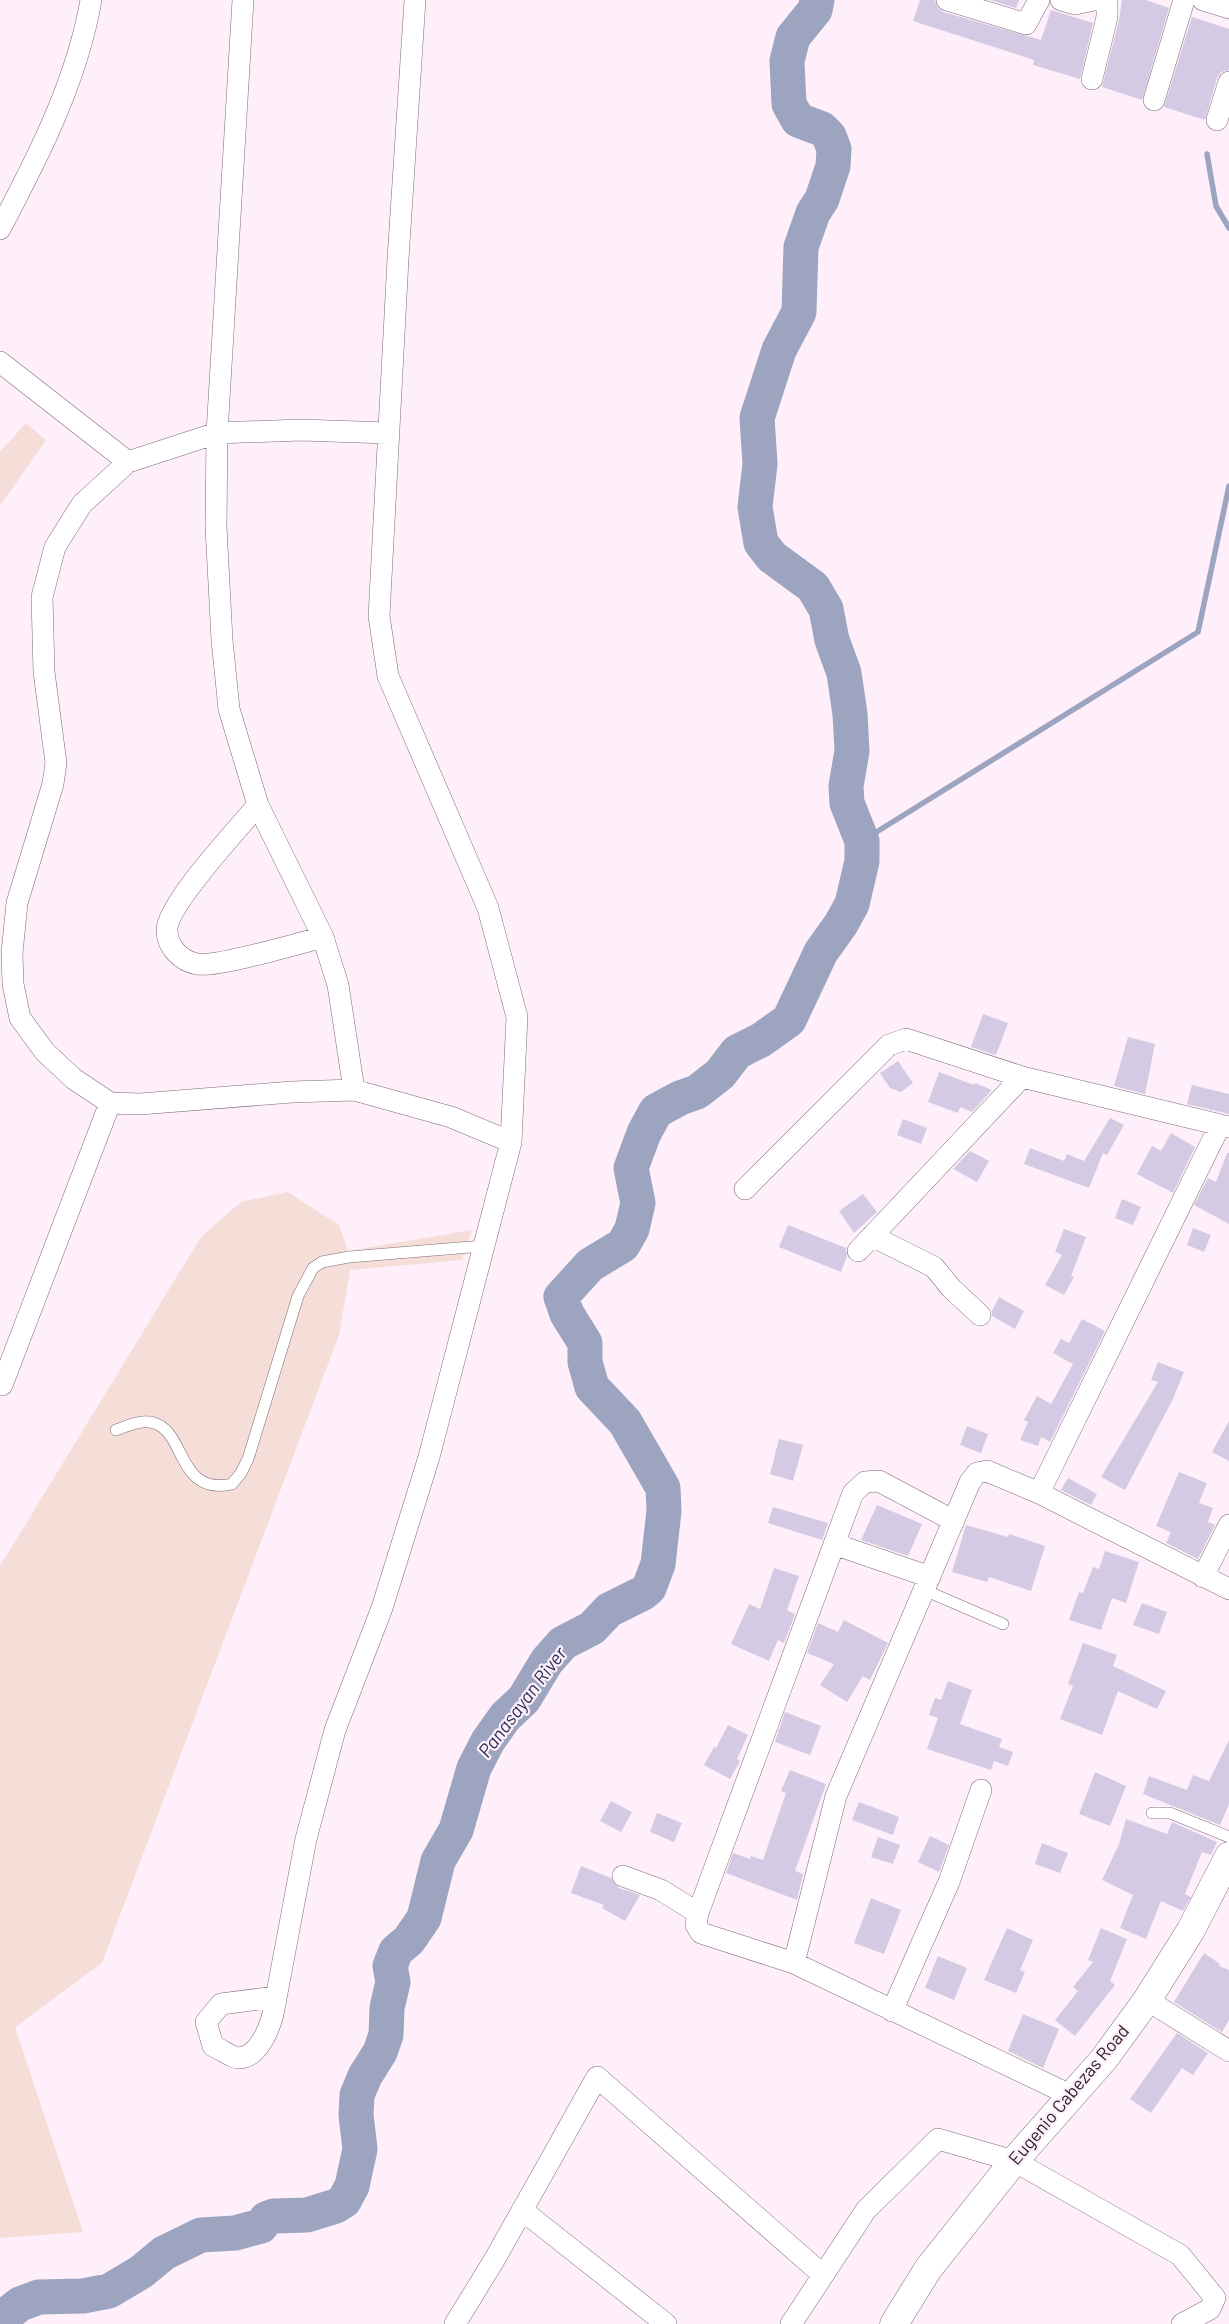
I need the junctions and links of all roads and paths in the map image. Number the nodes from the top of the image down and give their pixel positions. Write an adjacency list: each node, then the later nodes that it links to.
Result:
1 (91, 0): 16 (street)
2 (243, 0): 18 (street)
3 (415, 0): 19 (street)
4 (947, 0): 5 (street)
5 (1039, 0)
6 (1061, 0): 7 (street)
7 (1094, 0)
8 (1107, 0): 12 (street)
9 (1184, 0): 14 (street)
10 (1203, 0): 11 (street)
11 (1229, 8)
12 (1092, 79)
13 (1229, 82): 15 (street)
14 (1154, 100)
15 (1217, 120)
16 (0, 229)
17 (0, 362): 20 (street)
18 (217, 434): 19 (street); 20 (street); 21 (street)
19 (388, 434): 27 (street)
20 (128, 462): 25 (street)
21 (258, 805): 22 (street); 22 (street)
22 (324, 937): 24 (street)
23 (1022, 1077): 26 (street); 28 (street); 30 (street)
24 (354, 1090): 25 (street); 27 (street)
25 (110, 1102): 31 (street)
26 (1224, 1126): 33 (street)
27 (511, 1142): 29 (street)
28 (745, 1188)
29 (482, 1246): 32 (lane); 48 (street)
30 (980, 1315)
31 (2, 1385)
32 (116, 1430)
33 (1039, 1493): 34 (street); 37 (street)
34 (954, 1521): 36 (street); 38 (street)
35 (1229, 1525): 37 (street)
36 (834, 1544): 38 (street); 46 (street)
37 (1203, 1577): 39 (street)
38 (927, 1584): 40 (lane); 47 (street)
39 (1229, 1589)
40 (1003, 1624)
41 (981, 1790): 50 (street)
42 (1152, 1813): 43 (lane)
43 (1229, 1837)
44 (1229, 1856): 49 (street, Eugenio Cabezas Road)
45 (623, 1876): 46 (street)
46 (698, 1913): 47 (street)
47 (794, 1962): 50 (street)
48 (275, 1997)
49 (1147, 2000): 51 (street); 52 (street, Eugenio Cabezas Road)
50 (892, 2011): 52 (street)
51 (1229, 2051)
52 (1070, 2096): 53 (street, Eugenio Cabezas Road)
53 (1014, 2160): 55 (street); 59 (street, Eugenio Cabezas Road); 60 (street)
54 (522, 2210): 55 (street); 56 (street); 57 (street)
55 (823, 2275): 58 (street)
56 (455, 2324)
57 (666, 2324)
58 (791, 2324)
59 (894, 2324)
60 (1182, 2324)

